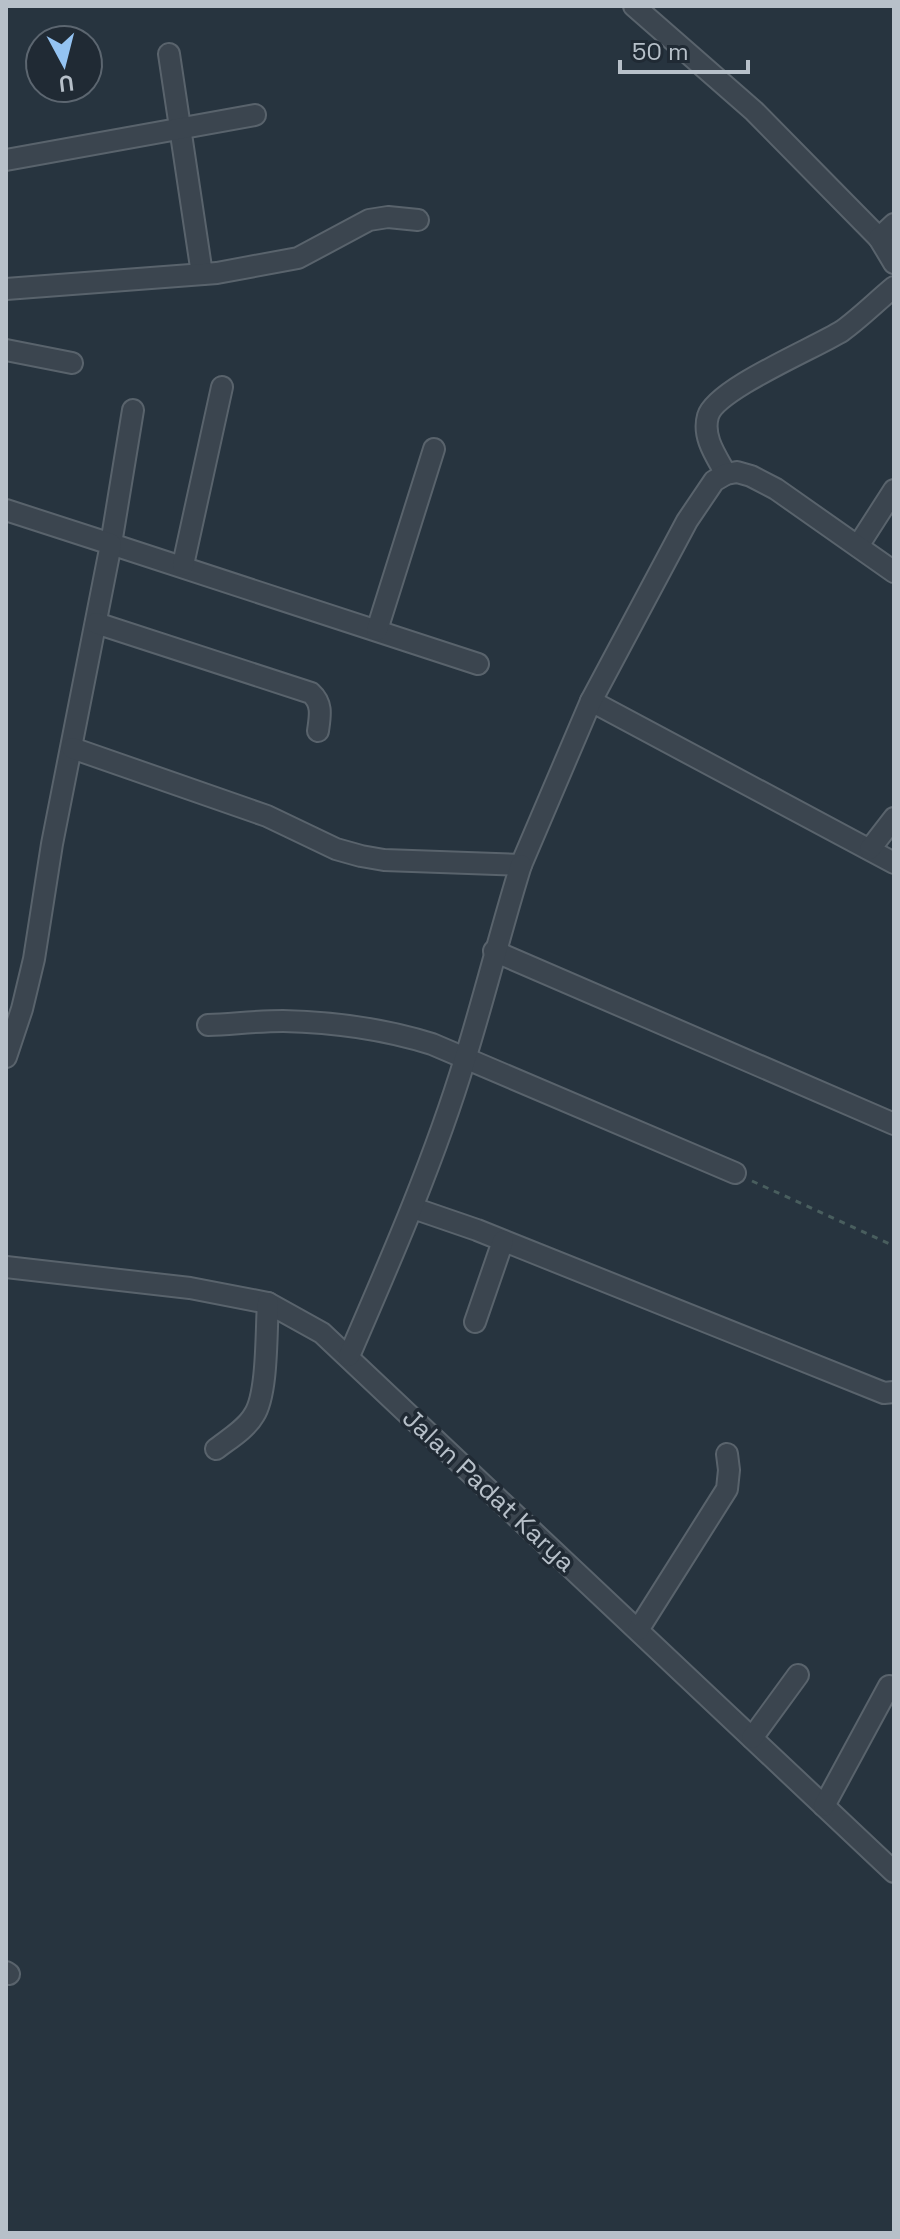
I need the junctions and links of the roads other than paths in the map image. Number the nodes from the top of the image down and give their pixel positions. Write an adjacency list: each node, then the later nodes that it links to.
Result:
1 (634, 6): 7 (street)
2 (169, 54): 4 (street)
3 (255, 115): 4 (street)
4 (179, 129): 5 (street); 9 (street)
5 (6, 160)
6 (418, 220): 9 (street)
7 (887, 231): 8 (street)
8 (894, 263)
9 (202, 274): 11 (street)
10 (894, 287): 17 (street)
11 (6, 289)
12 (6, 350): 13 (street)
13 (72, 363)
14 (222, 387): 22 (street)
15 (133, 410): 20 (street)
16 (434, 449): 25 (street)
17 (726, 474): 21 (street); 27 (street)
18 (894, 490): 21 (street)
19 (6, 510): 20 (street)
20 (111, 544): 22 (street); 24 (street)
21 (858, 546): 23 (street)
22 (183, 565): 25 (street)
23 (894, 572)
24 (96, 623): 28 (street); 29 (street)
25 (377, 630): 26 (street)
26 (478, 664)
27 (591, 701): 31 (street); 33 (street)
28 (318, 731)
29 (72, 748): 33 (street); 36 (street)
30 (894, 818): 31 (street)
31 (870, 849): 32 (street)
32 (894, 863)
33 (521, 865): 34 (street)
34 (494, 951): 37 (street); 38 (street)
35 (208, 1025): 37 (street)
36 (6, 1057)
37 (465, 1060): 39 (street); 40 (street)
38 (894, 1124)
39 (735, 1173)
40 (413, 1208): 41 (street); 45 (street)
41 (503, 1241): 44 (street); 46 (street)
42 (6, 1267): 43 (street, Jalan Padat Karya)
43 (268, 1303): 45 (street, Jalan Padat Karya); 47 (street)
44 (475, 1322)
45 (349, 1356): 49 (street, Jalan Padat Karya)
46 (894, 1392)
47 (216, 1449)
48 (727, 1454): 49 (street)
49 (638, 1630): 52 (street, Jalan Padat Karya)
50 (798, 1675): 52 (street)
51 (889, 1686): 53 (street)
52 (752, 1738): 53 (street, Jalan Padat Karya)
53 (824, 1806): 54 (street, Jalan Padat Karya)
54 (894, 1872)

